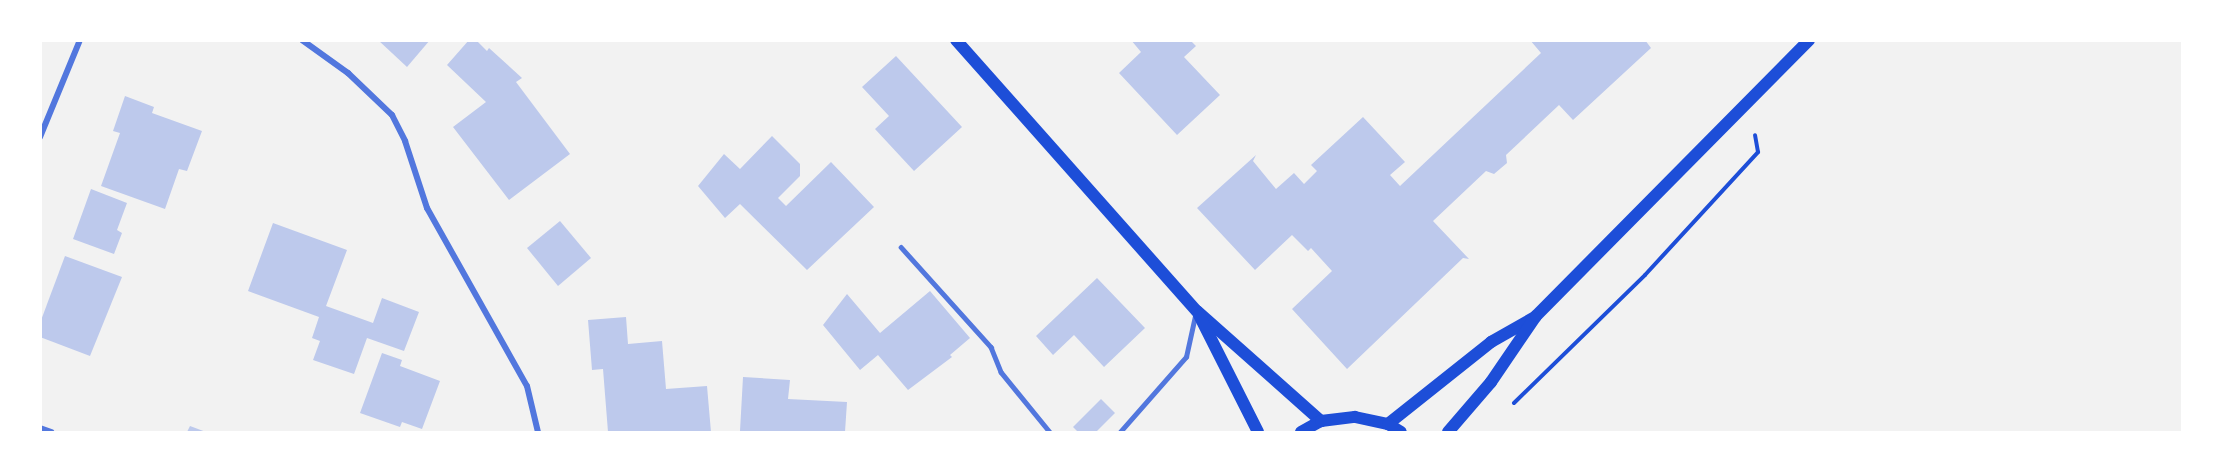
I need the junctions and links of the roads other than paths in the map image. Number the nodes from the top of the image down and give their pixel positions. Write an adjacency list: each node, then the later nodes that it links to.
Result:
1 (81, 40): 5 (street)
2 (302, 40): 13 (street)
3 (956, 40): 7 (main road)
4 (1809, 40): 8 (main road)
5 (40, 137)
6 (902, 247): 14 (lane)
7 (1197, 311): 9 (main road); 15 (lane); 16 (main road)
8 (1536, 316): 10 (main road); 19 (main road)
9 (1321, 421): 10 (main road); 17 (main road)
10 (1388, 424): 18 (main road)
11 (40, 428): 12 (street)
12 (51, 432)
13 (538, 432)
14 (1050, 432)
15 (1120, 432)
16 (1258, 432)
17 (1301, 432)
18 (1401, 432)
19 (1448, 432)

